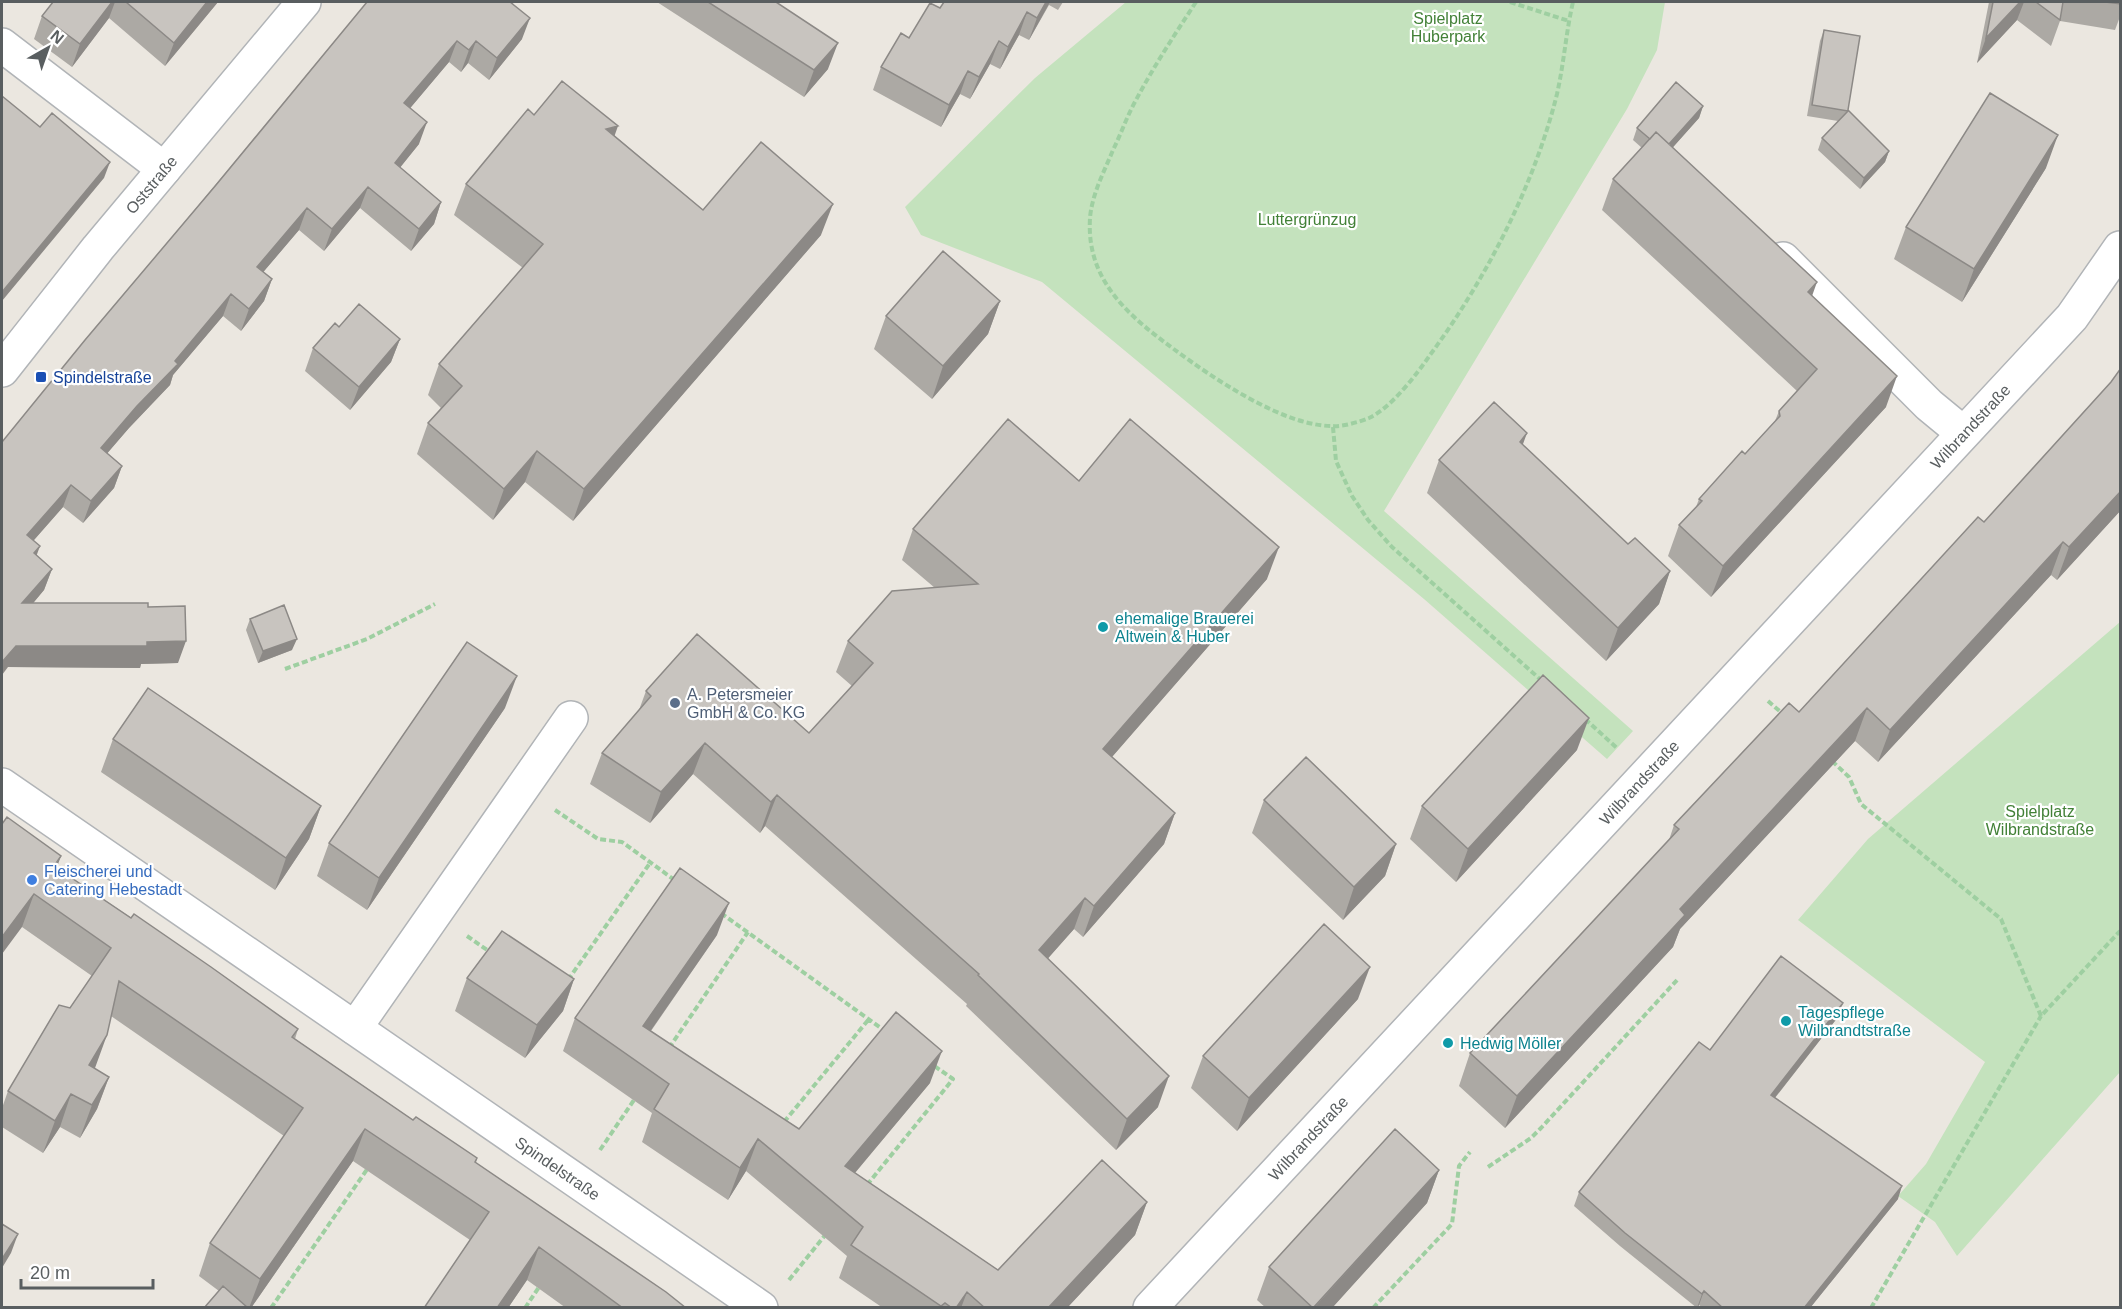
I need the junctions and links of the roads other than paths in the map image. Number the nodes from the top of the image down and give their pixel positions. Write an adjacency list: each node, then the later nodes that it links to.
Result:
1 (304, 2): 3 (street, Oststraße)
2 (2, 45): 3 (street)
3 (164, 169): 6 (street, Oststraße)
4 (1763, 239): 7 (street)
5 (2121, 249): 7 (street, Wilbrandstraße)
6 (2, 370)
7 (1964, 433): 12 (street, Wilbrandstraße)
8 (571, 718): 10 (street)
9 (2, 785): 10 (street, Spindelstraße)
10 (355, 1028): 11 (street, Spindelstraße)
11 (761, 1308)
12 (1150, 1308)

